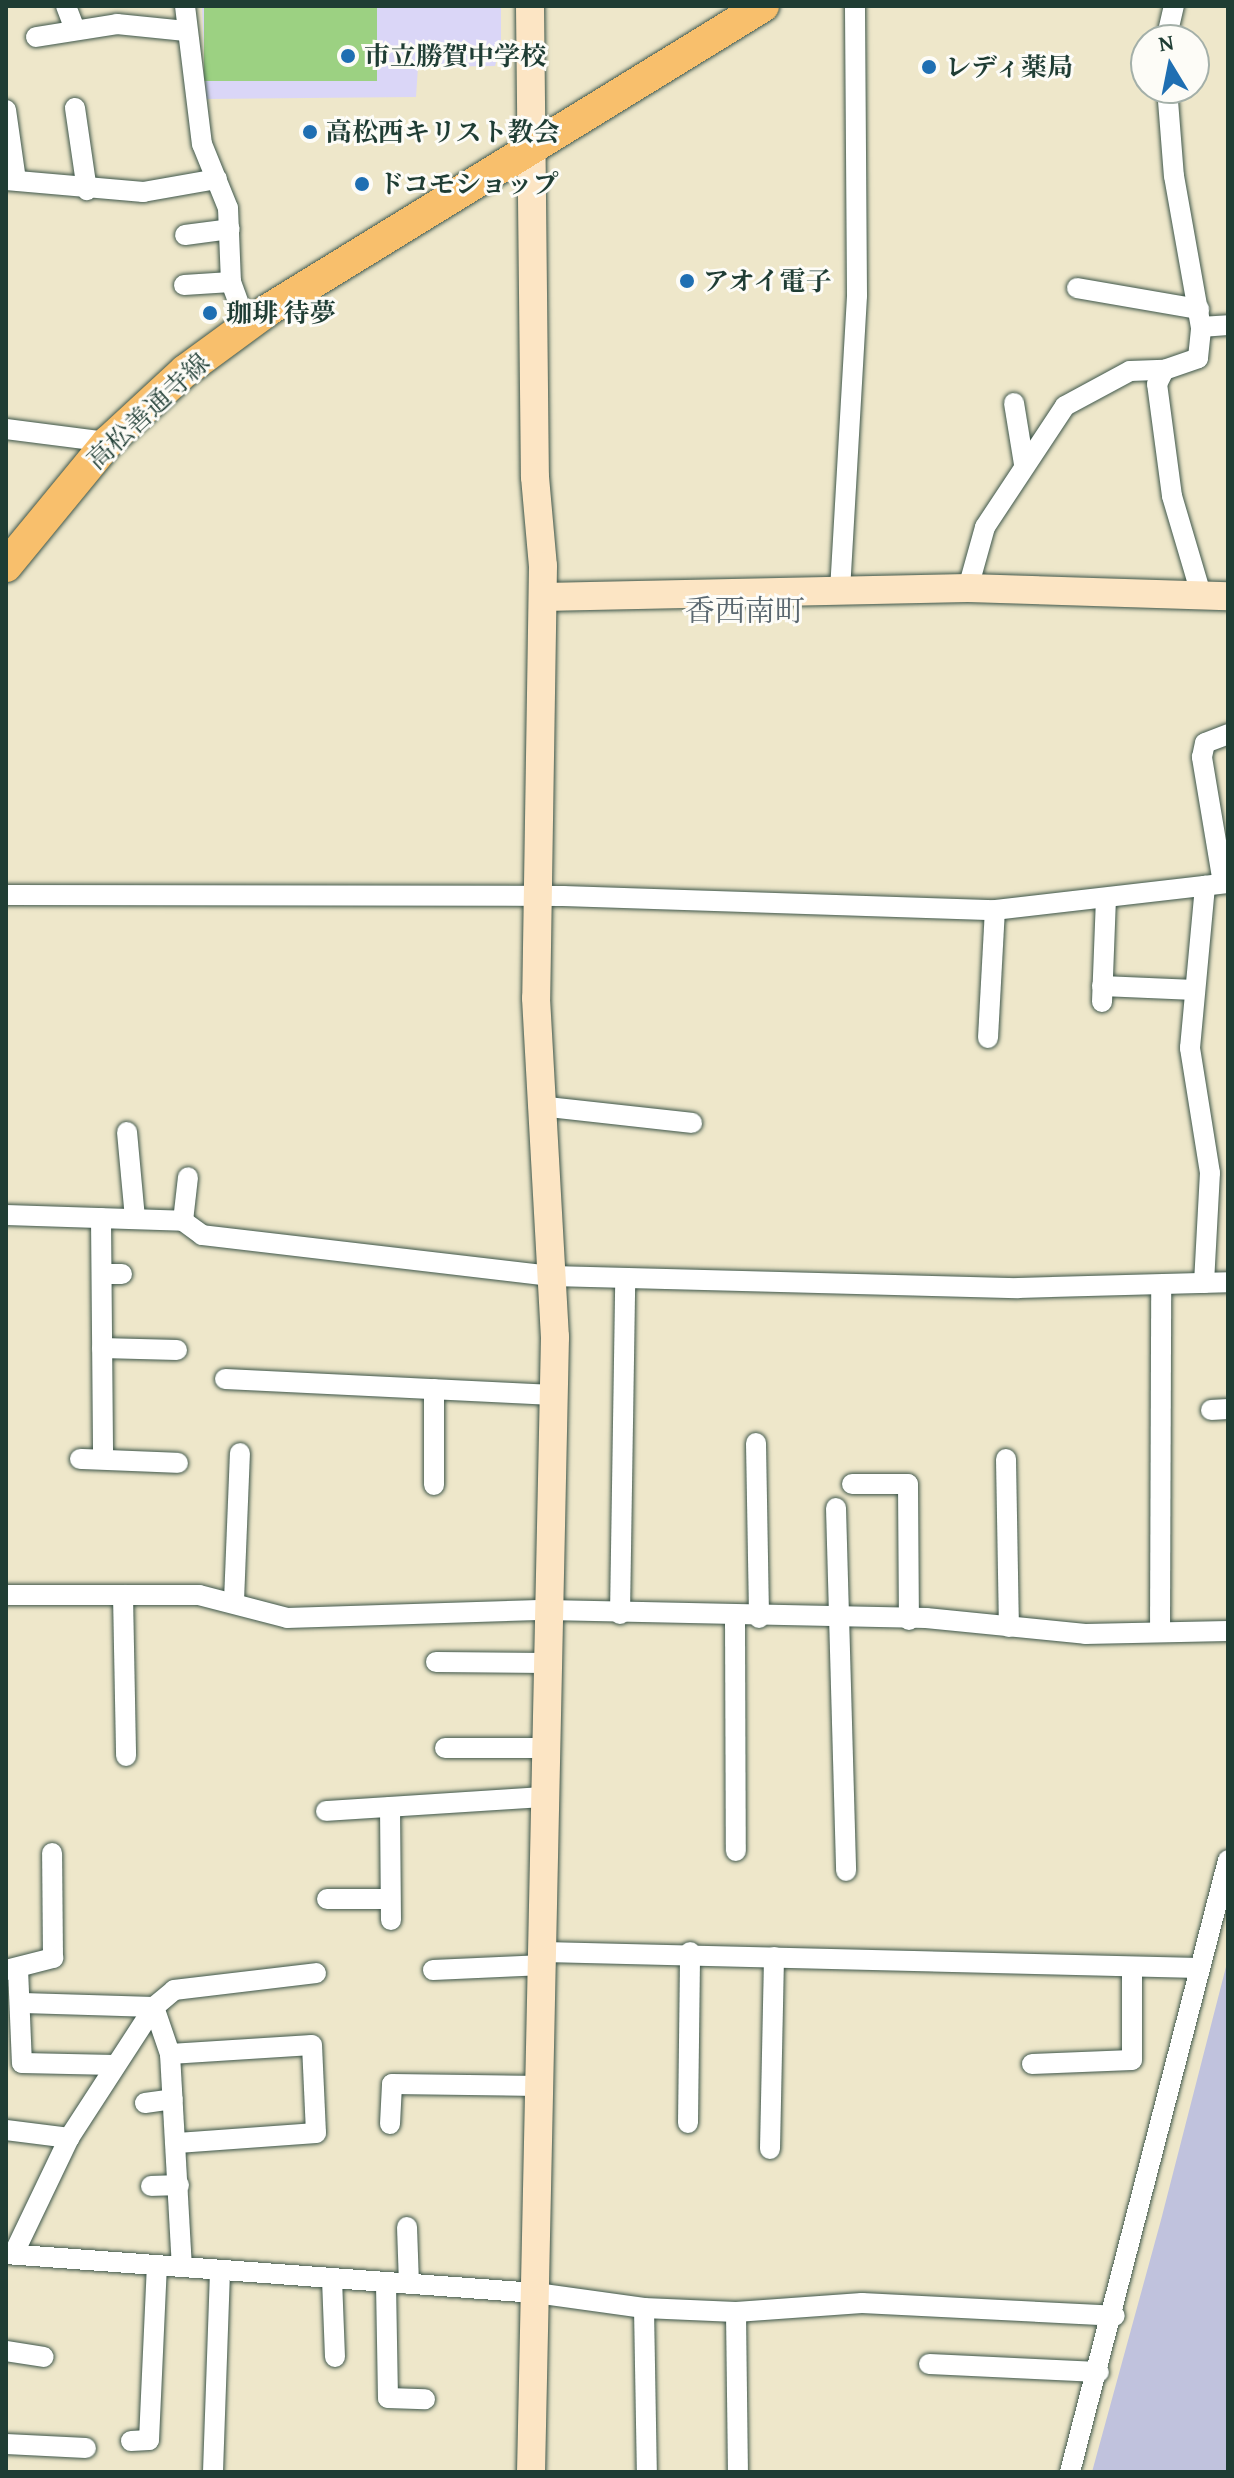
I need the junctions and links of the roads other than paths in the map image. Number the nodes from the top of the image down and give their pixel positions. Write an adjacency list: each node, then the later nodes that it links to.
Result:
1 (66, 6): 6 (street)
2 (185, 6): 7 (street)
3 (530, 6): 12 (street)
4 (763, 6): 12 (main road, 高松善通寺線)
5 (855, 6): 31 (street)
6 (75, 29): 7 (street); 8 (street)
7 (186, 31): 13 (street)
8 (36, 37)
9 (1168, 104): 21 (street)
10 (75, 108): 15 (street)
11 (6, 110): 14 (street)
12 (531, 147): 23 (main road, 高松善通寺線); 33 (street)
13 (217, 179): 15 (street); 16 (street)
14 (11, 180): 15 (street)
15 (87, 190)
16 (230, 229): 17 (street); 18 (street)
17 (185, 235)
18 (231, 282): 19 (street); 23 (street)
19 (184, 285)
20 (1077, 288): 21 (street)
21 (1200, 318): 22 (street); 24 (street)
22 (1228, 325)
23 (247, 326): 27 (main road, 高松善通寺線)
24 (1164, 370): 28 (street); 32 (street)
25 (1014, 403): 28 (street)
26 (6, 429): 27 (street)
27 (108, 442): 29 (main road, 高松善通寺線)
28 (1024, 464): 30 (street)
29 (6, 566)
30 (968, 588): 31 (street); 32 (street)
31 (840, 591): 33 (street)
32 (1214, 595)
33 (543, 597): 38 (street)
34 (1228, 734): 35 (street)
35 (1220, 804): 36 (street)
36 (1219, 884): 39 (street); 41 (street)
37 (6, 895): 38 (street)
38 (537, 897): 40 (street); 43 (street)
39 (1106, 899): 40 (street); 41 (street)
40 (995, 910): 42 (street)
41 (1195, 990): 54 (street)
42 (988, 1038)
43 (539, 1106): 44 (street); 51 (street)
44 (692, 1123)
45 (127, 1132): 49 (street)
46 (188, 1177): 50 (street)
47 (6, 1215): 48 (street)
48 (101, 1218): 49 (street); 56 (street)
49 (135, 1219): 50 (street)
50 (183, 1221): 51 (street)
51 (552, 1276): 52 (street); 60 (street)
52 (625, 1279): 55 (street); 74 (street)
53 (1228, 1282): 54 (street)
54 (1204, 1283): 55 (street)
55 (1161, 1285): 81 (street)
56 (102, 1348): 57 (street); 64 (street)
57 (177, 1350)
58 (225, 1379): 59 (street)
59 (434, 1389): 60 (street); 68 (street)
60 (554, 1395): 73 (street)
61 (756, 1443): 75 (street)
62 (240, 1453): 72 (street)
63 (80, 1459): 64 (street)
64 (103, 1459): 66 (street)
65 (1006, 1459): 79 (street)
66 (178, 1463)
67 (852, 1484): 78 (street)
68 (434, 1485)
69 (836, 1508): 76 (street)
70 (6, 1595): 71 (street)
71 (123, 1595): 72 (street); 86 (street)
72 (234, 1601): 73 (street)
73 (547, 1610): 74 (street); 83 (street)
74 (620, 1614): 77 (street)
75 (759, 1618): 76 (street); 77 (street)
76 (839, 1618): 78 (street); 93 (street)
77 (735, 1619): 90 (street)
78 (909, 1620): 79 (street)
79 (1009, 1627): 81 (street)
80 (1228, 1631): 81 (street)
81 (1160, 1632)
82 (436, 1662): 83 (street)
83 (546, 1663): 85 (street)
84 (445, 1748): 85 (street)
85 (545, 1748): 87 (street)
86 (126, 1756)
87 (545, 1797): 88 (street); 99 (street)
88 (390, 1807): 89 (street); 95 (street)
89 (326, 1811)
90 (736, 1851)
91 (52, 1853): 102 (street)
92 (1228, 1860): 101 (street)
93 (846, 1871)
94 (327, 1899): 95 (street)
95 (388, 1899): 96 (street)
96 (391, 1920)
97 (690, 1952): 98 (street); 99 (street); 113 (street)
98 (774, 1957): 100 (street); 118 (street)
99 (544, 1958): 103 (street); 110 (street)
100 (1132, 1968): 101 (street); 108 (street)
101 (1199, 1968): 132 (street)
102 (12, 1970): 105 (street)
103 (433, 1970)
104 (316, 1973): 106 (street)
105 (23, 2003): 106 (street); 109 (street)
106 (154, 2007): 107 (street); 109 (street)
107 (170, 2054): 111 (street); 117 (street)
108 (1032, 2064)
109 (115, 2065): 116 (street)
110 (540, 2086): 114 (street); 129 (street)
111 (173, 2099): 112 (street); 117 (street)
112 (145, 2103)
113 (688, 2123)
114 (390, 2124)
115 (6, 2130): 116 (street)
116 (69, 2138): 122 (street)
117 (177, 2143): 119 (street)
118 (770, 2149)
119 (179, 2185): 120 (street); 124 (street)
120 (151, 2186)
121 (407, 2227): 128 (street)
122 (10, 2254): 123 (street)
123 (157, 2265): 124 (street); 139 (street)
124 (182, 2267): 125 (street)
125 (220, 2270): 126 (street); 142 (street)
126 (332, 2279): 127 (street); 135 (street)
127 (386, 2284): 128 (street); 138 (street)
128 (409, 2284): 129 (street)
129 (536, 2293): 130 (street); 143 (street)
130 (644, 2308): 131 (street); 144 (street)
131 (736, 2312): 132 (street); 145 (street)
132 (1115, 2316): 137 (street)
133 (6, 2351): 134 (street)
134 (44, 2357)
135 (335, 2357)
136 (929, 2364): 137 (street)
137 (1099, 2372): 146 (street)
138 (425, 2399)
139 (131, 2441)
140 (6, 2446): 141 (street)
141 (86, 2448)
142 (213, 2472)
143 (531, 2472)
144 (647, 2472)
145 (738, 2472)
146 (1070, 2472)

